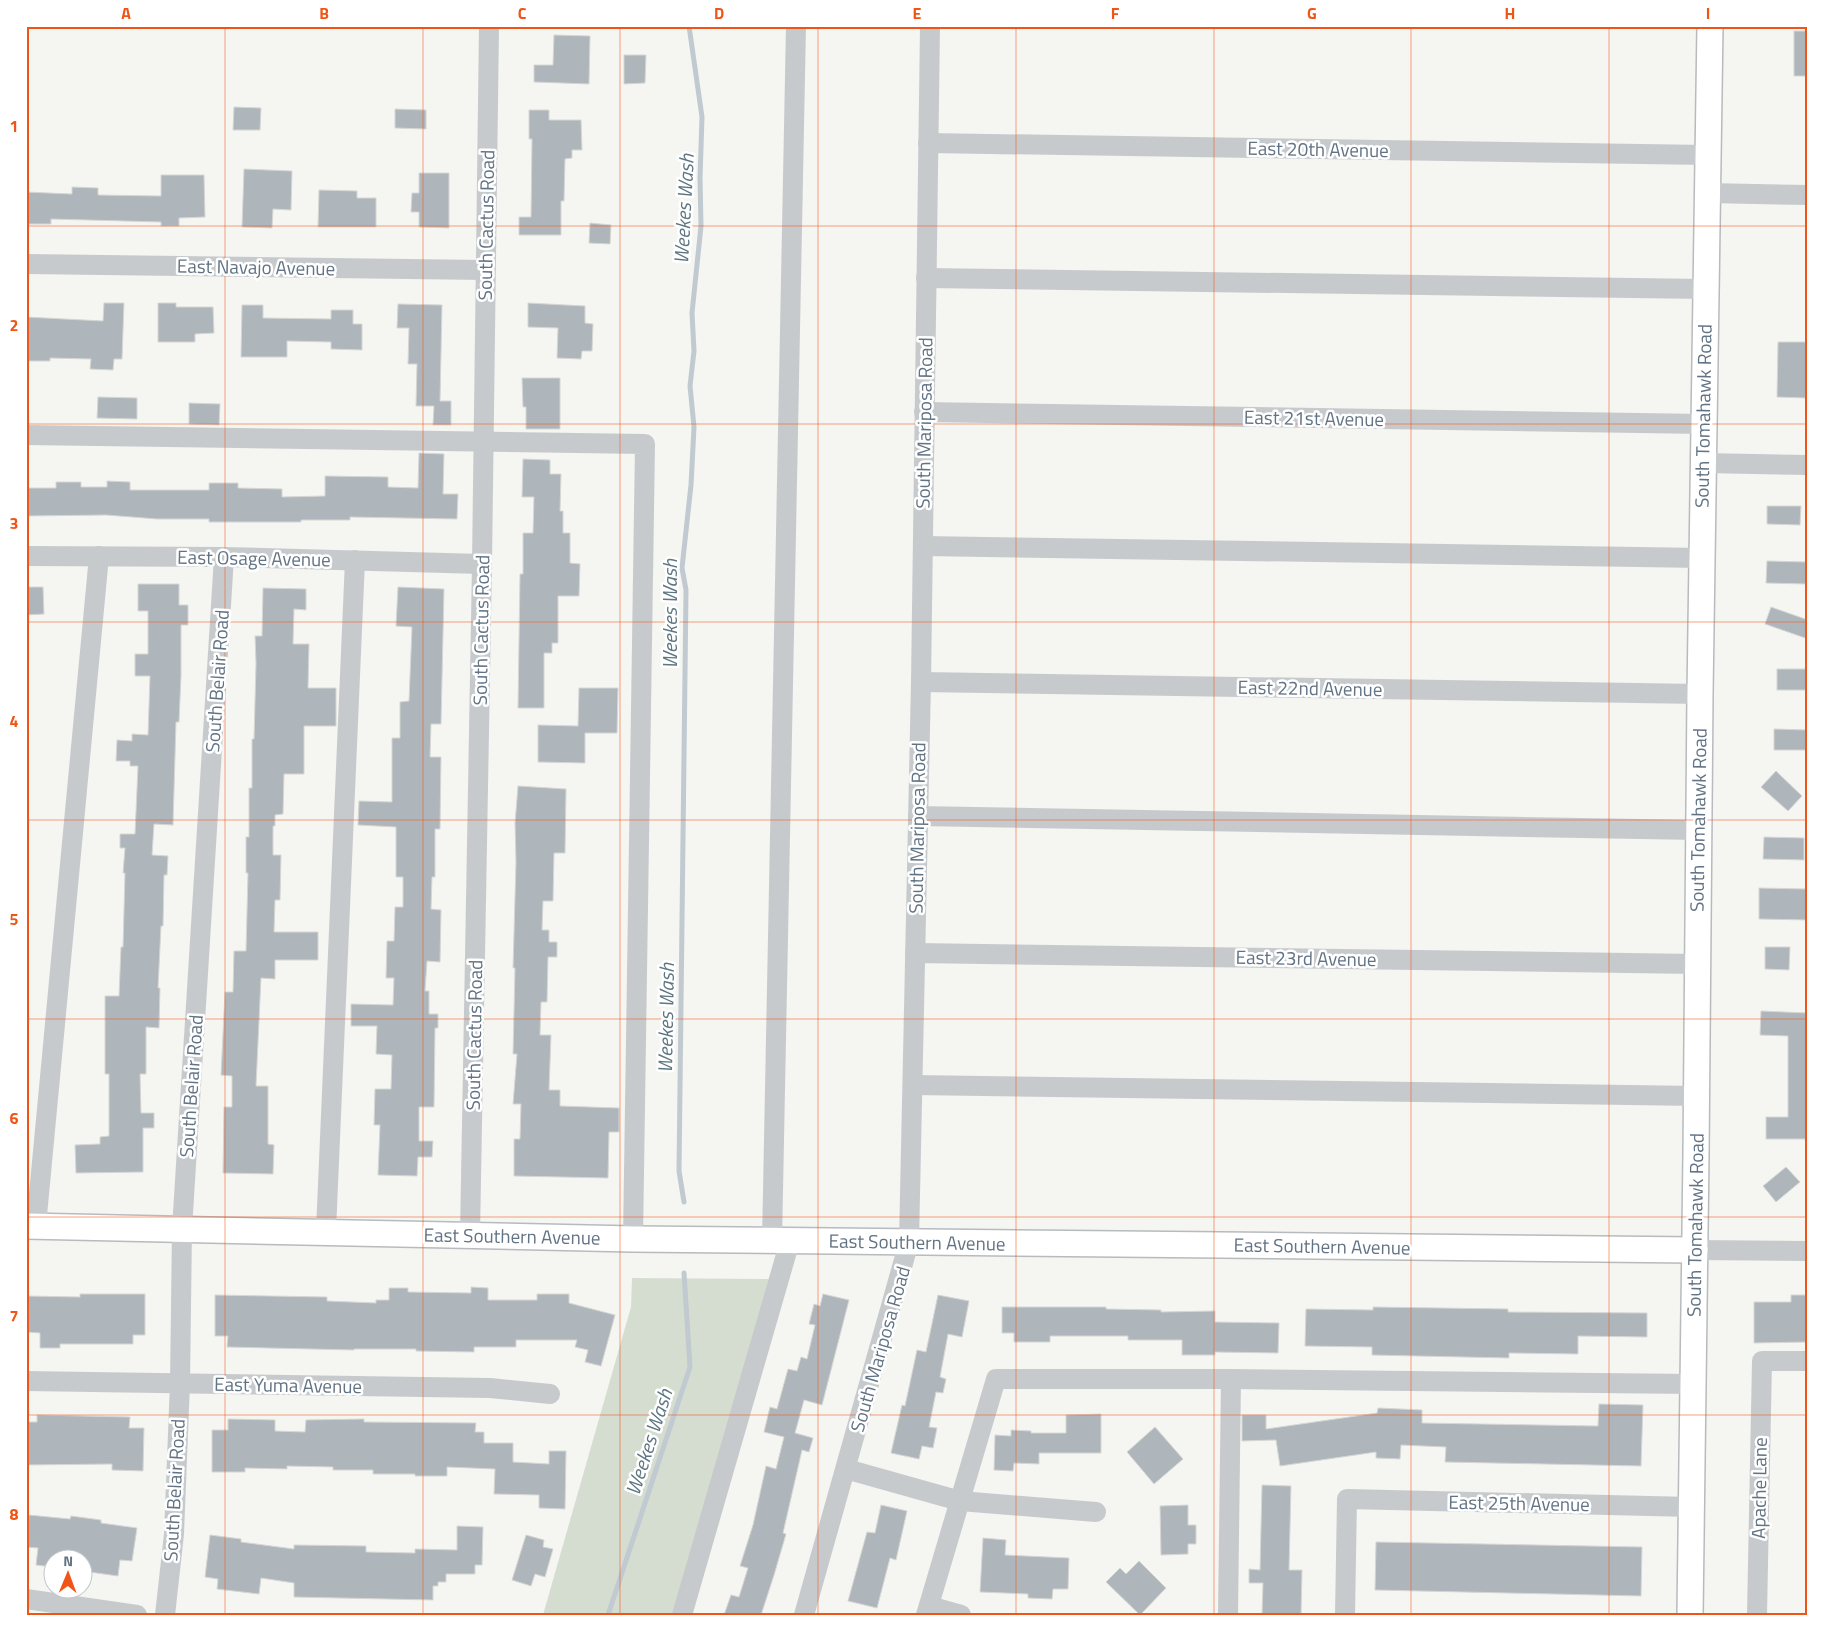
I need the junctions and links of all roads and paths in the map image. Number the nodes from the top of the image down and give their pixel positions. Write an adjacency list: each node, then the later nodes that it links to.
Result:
1 (489, 26): 10 (street, South Cactus Road)
2 (796, 26): 39 (street)
3 (930, 26): 5 (street, South Mariposa Road)
4 (1710, 26): 6 (main road, South Tomahawk Road)
5 (928, 143): 6 (street, East 20th Avenue); 11 (street, South Mariposa Road)
6 (1708, 155): 7 (main road, South Tomahawk Road)
7 (1707, 193): 8 (street); 12 (main road, South Tomahawk Road)
8 (1808, 195)
9 (26, 264): 10 (street, East Navajo Avenue)
10 (485, 270): 16 (street, South Cactus Road)
11 (926, 278): 12 (street); 13 (street, South Mariposa Road)
12 (1705, 288): 14 (main road, South Tomahawk Road)
13 (924, 412): 14 (street, East 21st Avenue); 19 (street, South Mariposa Road)
14 (1704, 424): 17 (main road, South Tomahawk Road)
15 (26, 435): 16 (street)
16 (484, 441): 25 (street, South Cactus Road); 38 (street)
17 (1703, 463): 18 (street); 23 (main road, South Tomahawk Road)
18 (1808, 465)
19 (923, 546): 23 (street); 26 (street, South Mariposa Road)
20 (26, 556): 21 (street, East Osage Avenue)
21 (99, 556): 22 (street, East Osage Avenue); 34 (street)
22 (224, 556): 24 (street, East Osage Avenue); 35 (street, South Belair Road)
23 (1702, 558): 27 (main road, South Tomahawk Road)
24 (356, 560): 25 (street, East Osage Avenue); 36 (street)
25 (482, 564): 37 (street, South Cactus Road)
26 (921, 682): 27 (street, East 22nd Avenue); 28 (street, South Mariposa Road)
27 (1700, 694): 29 (main road, South Tomahawk Road)
28 (918, 816): 29 (street); 30 (street, South Mariposa Road)
29 (1698, 830): 31 (main road, South Tomahawk Road)
30 (915, 953): 31 (street, East 23rd Avenue); 32 (street, South Mariposa Road)
31 (1697, 964): 33 (main road, South Tomahawk Road)
32 (913, 1085): 33 (street); 40 (street, South Mariposa Road)
33 (1697, 1096): 41 (main road, South Tomahawk Road)
34 (31, 1226): 35 (main road, East Southern Avenue)
35 (182, 1229): 36 (main road, East Southern Avenue); 46 (street, South Belair Road)
36 (326, 1231): 37 (main road, East Southern Avenue)
37 (470, 1234): 38 (main road, East Southern Avenue)
38 (633, 1239): 39 (main road, East Southern Avenue)
39 (781, 1241): 40 (main road, East Southern Avenue); 57 (street)
40 (909, 1242): 41 (main road, East Southern Avenue); 49 (street, South Mariposa Road)
41 (1695, 1250): 42 (street, East Southern Avenue); 47 (main road, South Tomahawk Road)
42 (1808, 1251)
43 (1808, 1361): 63 (street, Apache Lane)
44 (1232, 1380): 47 (street); 50 (street); 60 (street)
45 (26, 1381): 46 (street, East Yuma Avenue)
46 (180, 1383): 48 (street, East Yuma Avenue); 56 (street, South Belair Road)
47 (1694, 1384): 51 (main road, South Tomahawk Road)
48 (550, 1394)
49 (846, 1469): 50 (street); 58 (street, South Mariposa Road)
50 (960, 1502): 52 (street); 54 (street)
51 (1692, 1507): 61 (street, East 25th Avenue); 62 (main road, South Tomahawk Road)
52 (1096, 1512)
53 (26, 1599): 55 (street)
54 (927, 1610): 59 (street)
55 (137, 1615)
56 (165, 1615)
57 (682, 1615)
58 (804, 1615)
59 (961, 1615)
60 (1228, 1615)
61 (1345, 1615)
62 (1690, 1615)
63 (1757, 1615)

